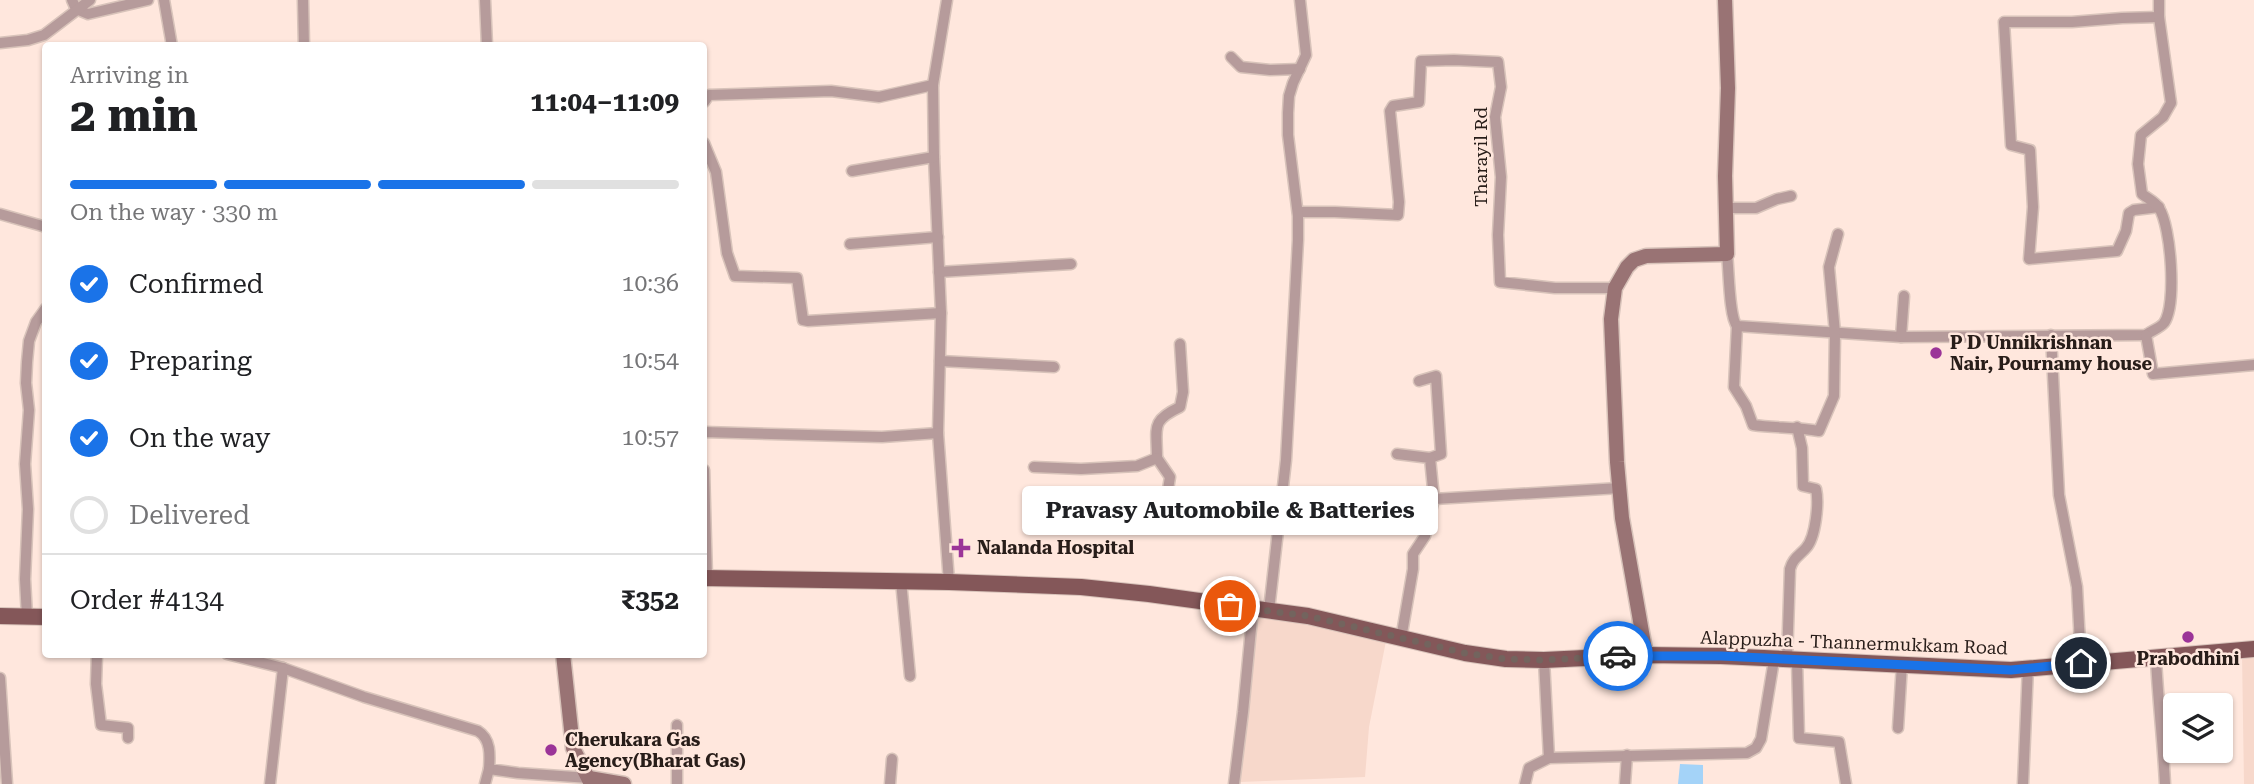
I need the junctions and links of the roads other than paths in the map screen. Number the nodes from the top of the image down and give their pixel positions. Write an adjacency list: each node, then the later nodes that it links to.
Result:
1 (90, 0): 10 (street)
2 (148, 0): 10 (street)
3 (164, 0): 13 (street)
4 (303, 0): 14 (street)
5 (485, 0): 15 (street)
6 (947, 0): 19 (street)
7 (1300, 0): 18 (street)
8 (1725, 0): 26 (main road)
9 (2159, 0): 11 (street)
10 (74, 5): 12 (street)
11 (2159, 17): 25 (street); 25 (street)
12 (46, 41): 16 (street)
13 (171, 42)
14 (304, 42)
15 (487, 42)
16 (0, 43)
17 (1231, 57): 18 (street)
18 (1300, 69): 27 (street)
19 (933, 85): 20 (street); 22 (street)
20 (707, 98)
21 (707, 150): 38 (street)
22 (934, 157): 23 (street); 31 (street)
23 (852, 171)
24 (1791, 196): 26 (street)
25 (2159, 207): 43 (street)
26 (1726, 208): 33 (main road)
27 (1298, 212): 36 (street, Tharayil Rd); 60 (street)
28 (0, 214): 29 (street)
29 (42, 226)
30 (1838, 234): 41 (street)
31 (939, 237): 32 (street); 35 (street)
32 (850, 244)
33 (1727, 254): 36 (main road); 40 (street)
34 (1071, 264): 35 (street)
35 (939, 272): 38 (street)
36 (1615, 288): 57 (main road)
37 (1904, 296): 44 (street)
38 (941, 313): 46 (street)
39 (42, 314): 66 (street)
40 (1737, 326): 41 (street); 50 (street)
41 (1835, 332): 44 (street); 50 (street)
42 (2051, 335): 43 (street); 44 (street); 77 (street)
43 (2146, 335): 47 (street)
44 (1901, 337)
45 (1180, 344): 54 (street)
46 (940, 361): 48 (street); 52 (street)
47 (2254, 365)
48 (1054, 367)
49 (1419, 381): 55 (street)
50 (1797, 427): 76 (street)
51 (707, 432): 52 (street)
52 (938, 432): 63 (street)
53 (1397, 454): 55 (street)
54 (1157, 458): 56 (street); 60 (street)
55 (1430, 458): 58 (street)
56 (1034, 467)
57 (1619, 488): 58 (street); 70 (main road)
58 (1434, 499): 68 (street)
59 (1322, 510): 60 (street)
60 (1279, 512): 64 (street)
61 (707, 578): 62 (main road, Alappuzha - Thannermukkam Road)
62 (901, 581): 63 (main road, Alappuzha - Thannermukkam Road); 81 (street)
63 (948, 582): 64 (main road, Alappuzha - Thannermukkam Road)
64 (1261, 609): 68 (main road, Alappuzha - Thannermukkam Road); 97 (street)
65 (0, 616): 66 (main road)
66 (27, 617): 67 (main road)
67 (42, 617)
68 (1401, 639): 75 (main road, Alappuzha - Thannermukkam Road)
69 (2254, 649): 74 (main road, Alappuzha - Thannermukkam Road)
70 (1646, 655): 75 (main road, Alappuzha - Thannermukkam Road); 76 (main road, Alappuzha - Thannermukkam Road)
71 (97, 658): 85 (street)
72 (243, 658): 80 (street)
73 (562, 658): 90 (main road)
74 (2156, 659): 77 (main road, Alappuzha - Thannermukkam Road); 102 (street)
75 (1544, 660): 87 (street)
76 (1786, 660): 78 (main road, Alappuzha - Thannermukkam Road); 86 (street); 100 (street)
77 (2081, 663): 79 (main road, Alappuzha - Thannermukkam Road)
78 (1902, 664): 79 (main road, Alappuzha - Thannermukkam Road); 84 (street)
79 (2028, 667): 101 (street)
80 (283, 668): 89 (street); 92 (street)
81 (910, 676)
82 (0, 678): 91 (street)
83 (677, 725): 95 (street)
84 (1898, 728)
85 (128, 738)
86 (1627, 755): 87 (street); 99 (street)
87 (1549, 758): 98 (street)
88 (892, 759): 96 (street)
89 (489, 769): 90 (street); 93 (street)
90 (590, 781): 94 (main road)
91 (6, 784)
92 (270, 784)
93 (485, 784)
94 (624, 784)
95 (677, 784)
96 (890, 784)
97 (1234, 784)
98 (1525, 784)
99 (1625, 784)
100 (1846, 784)
101 (2023, 784)
102 (2165, 784)

